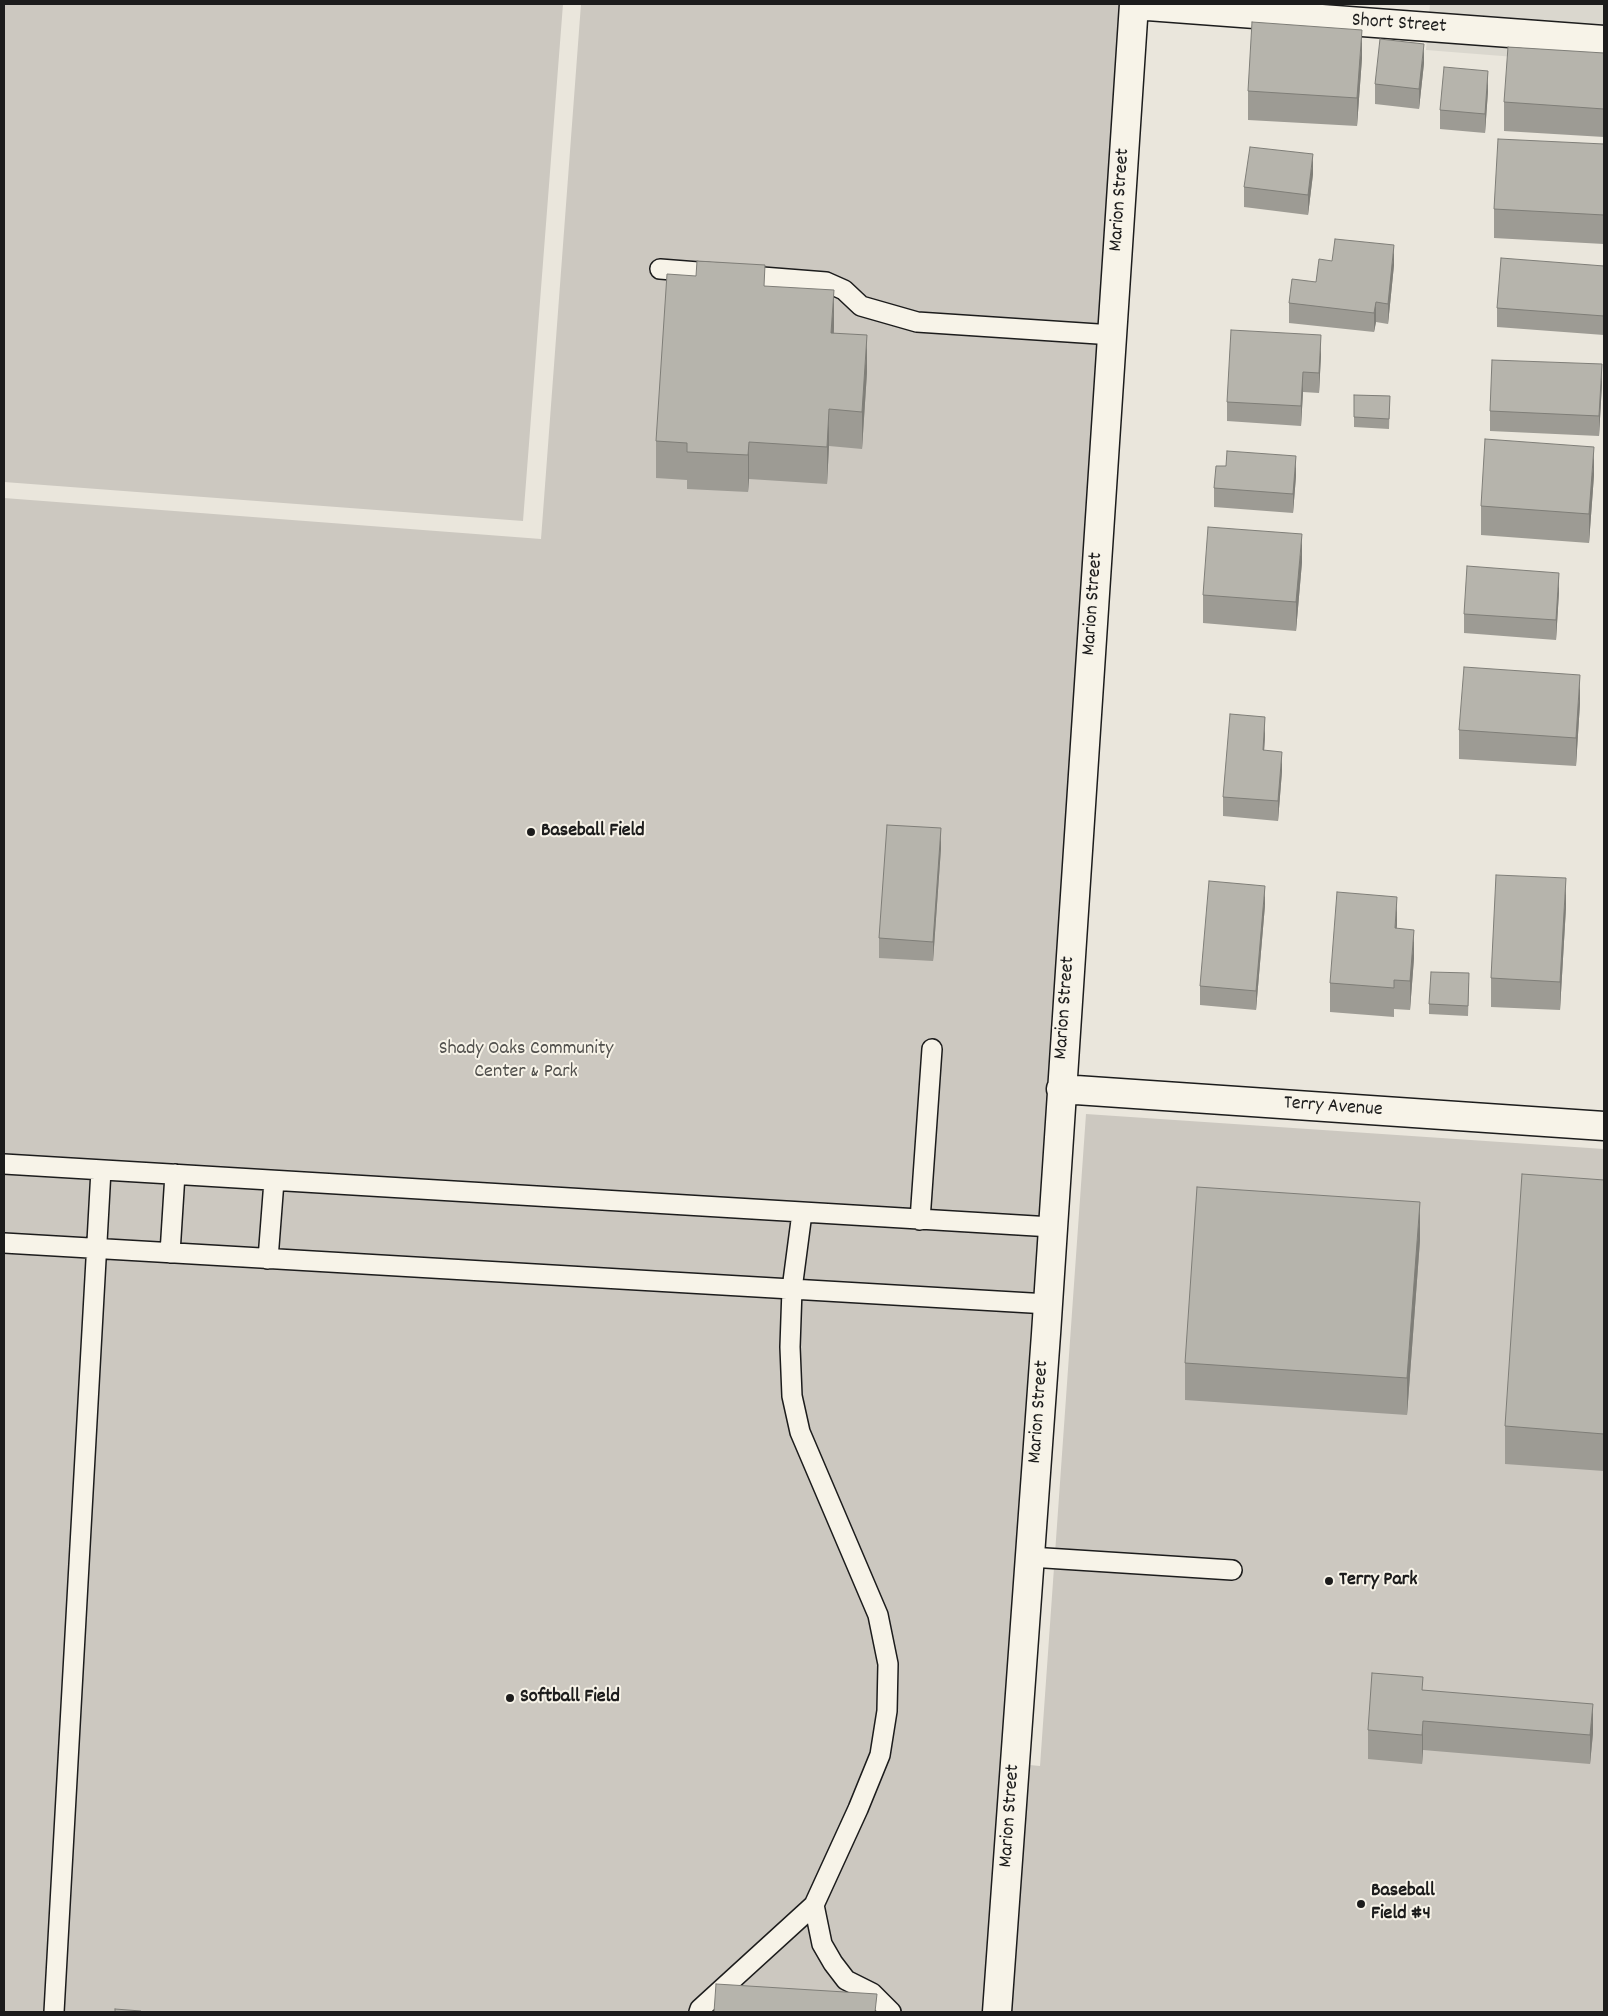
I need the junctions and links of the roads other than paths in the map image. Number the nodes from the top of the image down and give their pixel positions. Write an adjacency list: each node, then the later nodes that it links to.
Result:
1 (1134, 4): 2 (street, Short Street); 4 (street, Marion Street)
2 (1604, 40)
3 (660, 269): 4 (lane)
4 (1113, 335): 6 (street, Marion Street)
5 (932, 1049): 13 (lane)
6 (1061, 1089): 7 (street, Terry Avenue); 14 (street, Marion Street)
7 (1604, 1126)
8 (4, 1164): 9 (lane)
9 (101, 1170): 10 (lane); 16 (lane)
10 (175, 1174): 11 (lane); 17 (lane)
11 (274, 1181): 12 (lane); 18 (lane)
12 (802, 1213): 13 (lane); 19 (lane)
13 (920, 1220): 14 (lane)
14 (1052, 1227): 20 (street, Marion Street)
15 (4, 1243): 16 (lane)
16 (98, 1249): 17 (lane); 24 (lane)
17 (170, 1253): 18 (lane)
18 (268, 1259): 19 (lane)
19 (792, 1289): 20 (lane); 23 (lane)
20 (1048, 1304): 21 (street, Marion Street)
21 (1030, 1558): 22 (lane); 27 (street, Marion Street)
22 (1232, 1570)
23 (814, 1905): 25 (lane); 26 (lane)
24 (54, 2012)
25 (699, 2012)
26 (891, 2012)
27 (997, 2012)

